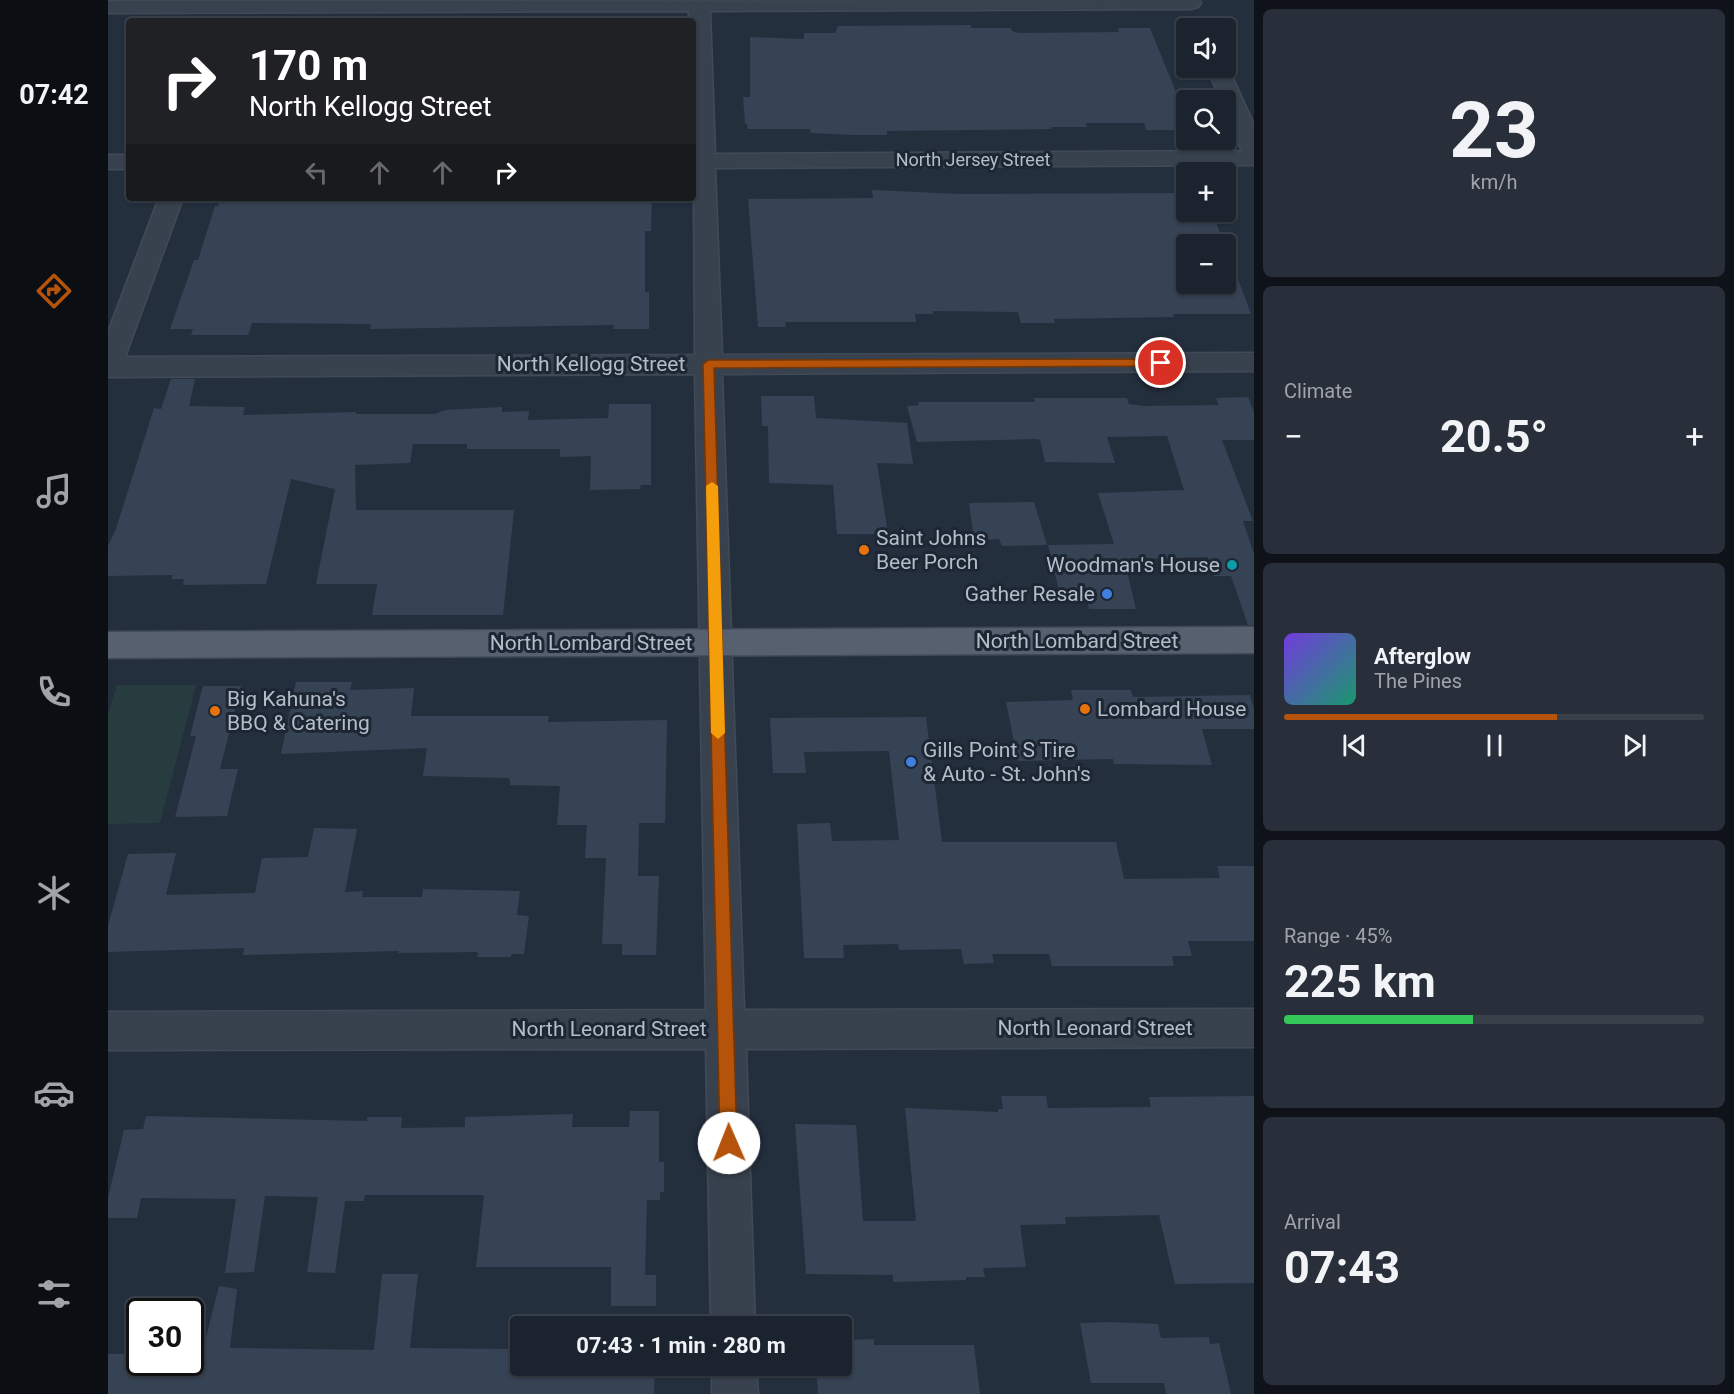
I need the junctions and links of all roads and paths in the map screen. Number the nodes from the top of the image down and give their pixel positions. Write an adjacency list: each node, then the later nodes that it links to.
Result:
1 (699, 2): 3 (street); 4 (street); 9 (street)
2 (108, 7): 4 (street)
3 (1193, 8)
4 (240, 9)
5 (1223, 78): 6 (street)
6 (1248, 125): 7 (street)
7 (1254, 152)
8 (1254, 158): 9 (street, North Jersey Street)
9 (698, 161): 14 (street)
10 (108, 162): 11 (street)
11 (126, 162)
12 (170, 201): 15 (street)
13 (1254, 362): 14 (street, North Kellogg Street)
14 (709, 364): 15 (street, North Kellogg Street); 17 (street)
15 (108, 367)
16 (1254, 640): 17 (main road, North Lombard Street)
17 (716, 643): 18 (main road, North Lombard Street); 19 (street)
18 (108, 645)
19 (726, 1028): 20 (street, North Leonard Street); 21 (street, North Leonard Street); 22 (street)
20 (1254, 1028)
21 (108, 1031)
22 (734, 1316)
23 (735, 1376): 24 (street)
24 (735, 1394)

